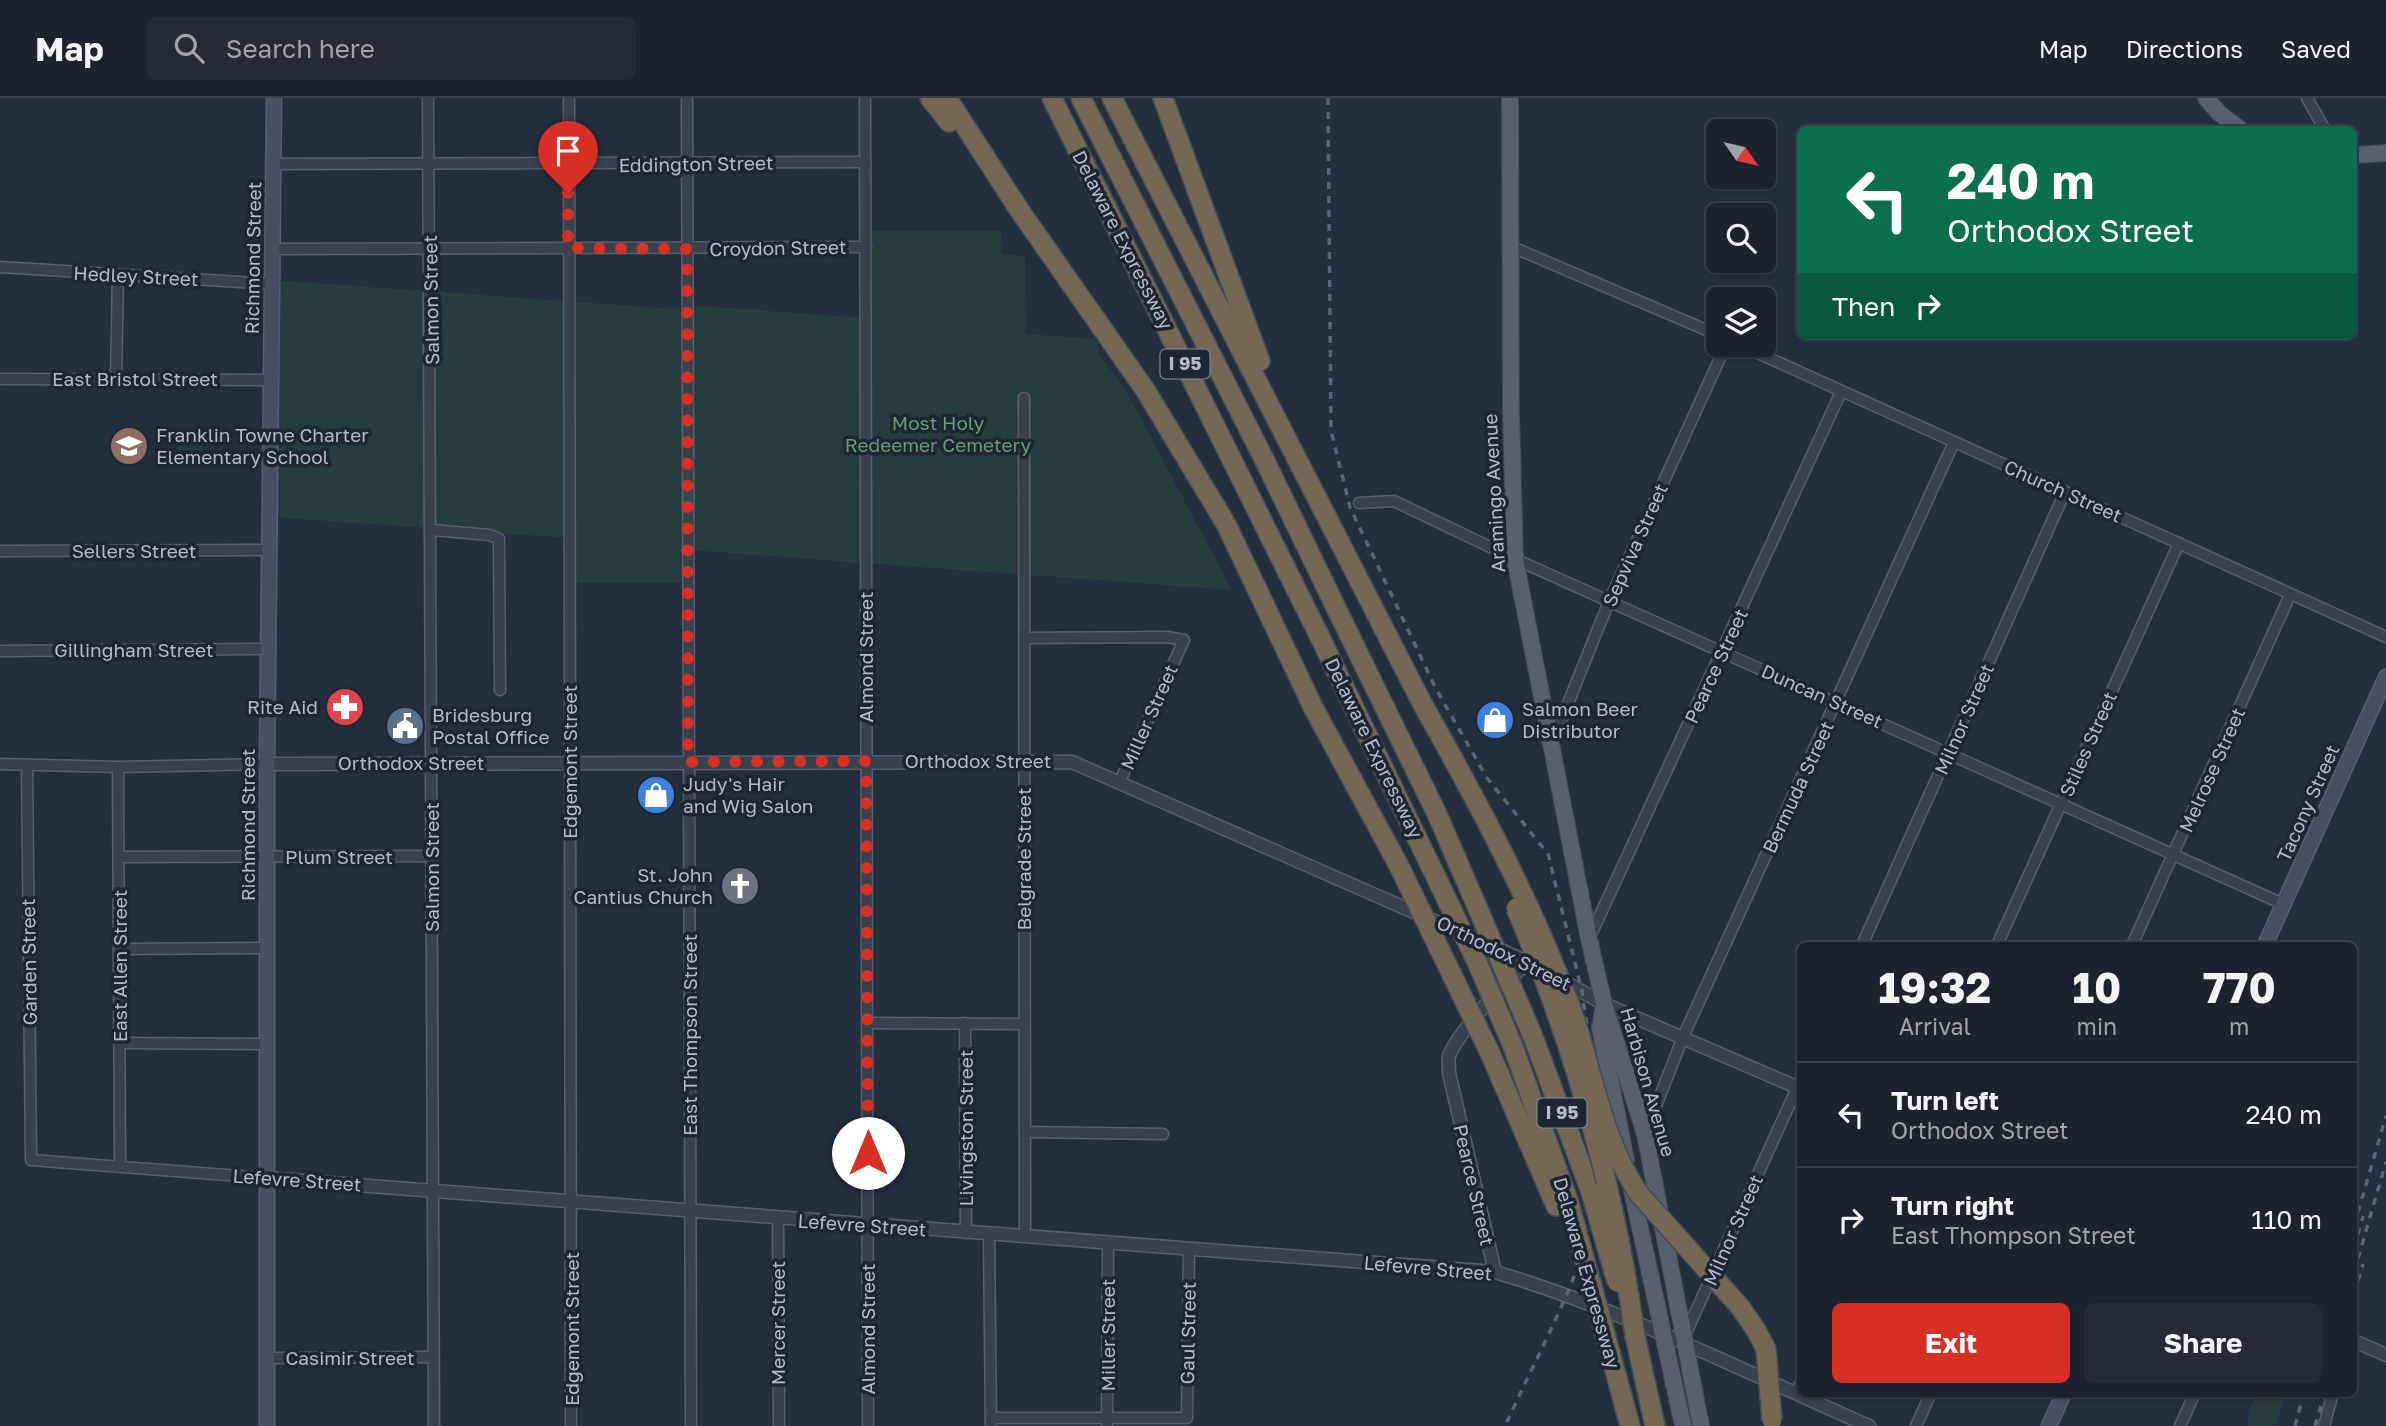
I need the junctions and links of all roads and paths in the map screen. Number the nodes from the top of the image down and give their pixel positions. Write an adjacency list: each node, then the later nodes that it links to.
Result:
1 (274, 98): 21 (main road, Richmond Street)
2 (428, 98): 23 (street, Salmon Street)
3 (569, 98): 24 (street, Edgemont Street)
4 (687, 98): 22 (street, East Thompson Street)
5 (865, 98): 20 (street, Almond Street)
6 (930, 98): 26 (highway)
7 (947, 98): 26 (highway)
8 (1052, 98): 107 (highway, Delaware Expressway / I 95, bridge)
9 (1081, 98): 118 (highway, Delaware Expressway / I 95, bridge)
10 (1112, 98): 47 (highway)
11 (1163, 98): 25 (highway)
12 (1172, 98): 25 (highway)
13 (1510, 98): 27 (main road, Aramingo Avenue)
14 (2206, 98): 16 (main road)
15 (2308, 98): 17 (street)
16 (2236, 126)
17 (2323, 126)
18 (2386, 153): 19 (main road)
19 (2357, 155)
20 (865, 162): 22 (street, Eddington Street); 28 (street, Almond Street)
21 (274, 164): 23 (street, Eddington Street); 31 (main road, Richmond Street)
22 (687, 164): 24 (street, Eddington Street); 32 (street, East Thompson Street)
23 (429, 165): 24 (street, Eddington Street); 29 (street, Salmon Street)
24 (568, 166): 30 (street, Edgemont Street)
25 (1194, 180): 47 (highway)
26 (1020, 211): 107 (highway, bridge)
27 (1510, 246): 36 (street); 52 (main road, Aramingo Avenue)
28 (866, 247): 32 (street, Croydon Street); 68 (street, Almond Street)
29 (430, 248): 30 (street, Croydon Street); 31 (street, Croydon Street); 48 (street, Salmon Street)
30 (568, 248): 32 (street, Croydon Street); 72 (street, Edgemont Street)
31 (271, 249): 35 (main road, Richmond Street)
32 (687, 249): 69 (street, East Thompson Street)
33 (0, 267): 34 (street, Hedley Street)
34 (118, 275): 35 (street, Hedley Street); 39 (street)
35 (271, 284): 41 (main road, Richmond Street)
36 (1706, 330)
37 (1721, 357): 54 (street, Sepviva Street)
38 (1766, 357): 42 (street, Church Street)
39 (116, 377): 40 (street, East Bristol Street); 41 (street, East Bristol Street)
40 (0, 379)
41 (271, 380): 50 (main road, Richmond Street)
42 (1841, 392): 44 (street, Church Street); 59 (street, Pearce Street)
43 (1024, 398): 55 (street, Belgrade Street)
44 (1954, 442): 45 (street, Church Street); 62 (street, Bermuda Street)
45 (2065, 492): 49 (street, Church Street); 65 (street, Milnor Street)
46 (1359, 503): 52 (street, Duncan Street)
47 (1321, 504): 63 (highway)
48 (432, 530): 61 (street); 67 (street, Salmon Street)
49 (2179, 543): 53 (street, Church Street); 76 (street, Stiles Street)
50 (268, 550): 51 (street, Sellers Street); 57 (main road, Richmond Street)
51 (0, 551)
52 (1515, 559): 54 (street, Duncan Street); 64 (main road, Aramingo Avenue)
53 (2290, 594): 56 (street, Church Street); 77 (street, Melrose Street)
54 (1610, 599): 59 (street, Duncan Street); 64 (street, Sepviva Street)
55 (1025, 638): 66 (street, Belgrade Street); 75 (street, Miller Street)
56 (2386, 638)
57 (269, 649): 58 (street, Gillingham Street); 71 (main road, Richmond Street)
58 (0, 651)
59 (1723, 652): 62 (street, Duncan Street); 82 (street, Pearce Street)
60 (2386, 677): 81 (main road, Tacony Street)
61 (500, 691)
62 (1837, 702): 65 (street, Duncan Street); 94 (street, Bermuda Street)
63 (1422, 704): 118 (highway, bridge); 132 (highway, bridge)
64 (1550, 748): 82 (main road, Aramingo Avenue)
65 (1949, 753): 76 (street, Duncan Street); 83 (street, Milnor Street)
66 (1024, 760): 68 (street, Orthodox Street); 75 (street, Orthodox Street); 93 (street, Belgrade Street)
67 (432, 761): 71 (street, Orthodox Street); 72 (street, Orthodox Street); 78 (street, Salmon Street)
68 (866, 761): 69 (street, Orthodox Street); 91 (street, Almond Street)
69 (688, 762): 72 (street, Orthodox Street); 108 (street, East Thompson Street)
70 (0, 764): 73 (street, Orthodox Street)
71 (267, 764): 74 (street, Orthodox Street); 80 (main road, Richmond Street)
72 (570, 764): 106 (street, Edgemont Street)
73 (27, 765): 74 (street, Orthodox Street); 102 (street, Garden Street)
74 (118, 767): 79 (street, East Allen Street)
75 (1121, 781): 89 (street, Orthodox Street)
76 (2061, 803): 77 (street, Duncan Street); 84 (street, Stiles Street)
77 (2174, 853): 81 (street, Duncan Street); 85 (street, Melrose Street)
78 (432, 856): 80 (street, Plum Street); 105 (street, Salmon Street)
79 (120, 857): 80 (street, Plum Street); 88 (street, East Allen Street)
80 (268, 858): 87 (main road, Richmond Street)
81 (2283, 904): 86 (main road, Tacony Street)
82 (1589, 939): 90 (main road, Aramingo Avenue)
83 (1863, 942)
84 (1998, 942)
85 (2133, 942)
86 (2265, 942)
87 (268, 948): 88 (street); 96 (main road, Richmond Street)
88 (120, 949): 95 (street, East Allen Street)
89 (1531, 962): 90 (street, Orthodox Street); 116 (street, Pearce Street)
90 (1604, 1004): 94 (street, Orthodox Street); 101 (main road, Harbison Avenue); 117 (main road, Harbison Avenue)
91 (867, 1023): 92 (street); 110 (street, Almond Street)
92 (965, 1023): 93 (street); 111 (street, Livingston Street)
93 (1023, 1024): 99 (street, Belgrade Street)
94 (1683, 1037): 97 (street, Orthodox Street); 101 (street, Bermuda Street)
95 (120, 1043): 96 (street); 103 (street, East Allen Street)
96 (266, 1044): 104 (main road, Richmond Street)
97 (1797, 1085)
98 (1797, 1092): 119 (street, Milnor Street)
99 (1026, 1132): 100 (street); 113 (street, Belgrade Street)
100 (1163, 1134)
101 (1645, 1134): 119 (main road, Harbison Avenue)
102 (31, 1160): 103 (street, Lefevre Street)
103 (120, 1166): 104 (street, Lefevre Street)
104 (265, 1178): 105 (street, Lefevre Street); 123 (main road, Richmond Street)
105 (432, 1190): 106 (street, Lefevre Street); 122 (street, Salmon Street)
106 (572, 1202): 108 (street, Lefevre Street); 135 (street, Edgemont Street)
107 (1562, 1203): 139 (highway, Delaware Expressway, bridge)
108 (690, 1212): 109 (street, Lefevre Street); 136 (street, East Thompson Street)
109 (778, 1219): 110 (street, Lefevre Street); 137 (street, Mercer Street)
110 (868, 1226): 111 (street, Lefevre Street); 138 (street, Almond Street)
111 (967, 1233): 112 (street, Lefevre Street)
112 (989, 1235): 113 (street, Lefevre Street); 130 (street)
113 (1025, 1236): 114 (street, Lefevre Street)
114 (1108, 1245): 115 (street, Lefevre Street); 131 (street, Miller Street)
115 (1189, 1249): 116 (street, Lefevre Street); 131 (street, Gaul Street)
116 (1494, 1272): 117 (street, Lefevre Street)
117 (1664, 1334): 119 (street, Lefevre Street); 141 (main road, Harbison Avenue)
118 (1635, 1336): 140 (highway, Delaware Expressway / I 95)
119 (1682, 1341): 124 (street, Lefevre Street); 142 (main road, Harbison Avenue)
120 (2357, 1342): 121 (street)
121 (2386, 1355)
122 (433, 1357): 123 (street, Casimir Street); 134 (street, Salmon Street)
123 (266, 1358): 133 (main road, Richmond Street)
124 (1797, 1388)
125 (1815, 1397): 143 (street, Lefevre Street)
126 (1929, 1397): 144 (street)
127 (2062, 1397): 145 (main road)
128 (2193, 1397): 146 (street)
129 (2332, 1397): 147 (street)
130 (991, 1422): 131 (street)
131 (1107, 1422)
132 (1772, 1423)
133 (267, 1426)
134 (434, 1426)
135 (571, 1426)
136 (691, 1426)
137 (779, 1426)
138 (868, 1426)
139 (1630, 1426)
140 (1655, 1426)
141 (1683, 1426)
142 (1701, 1426)
143 (1869, 1426)
144 (1916, 1426)
145 (2049, 1426)
146 (2180, 1426)
147 (2324, 1426)

